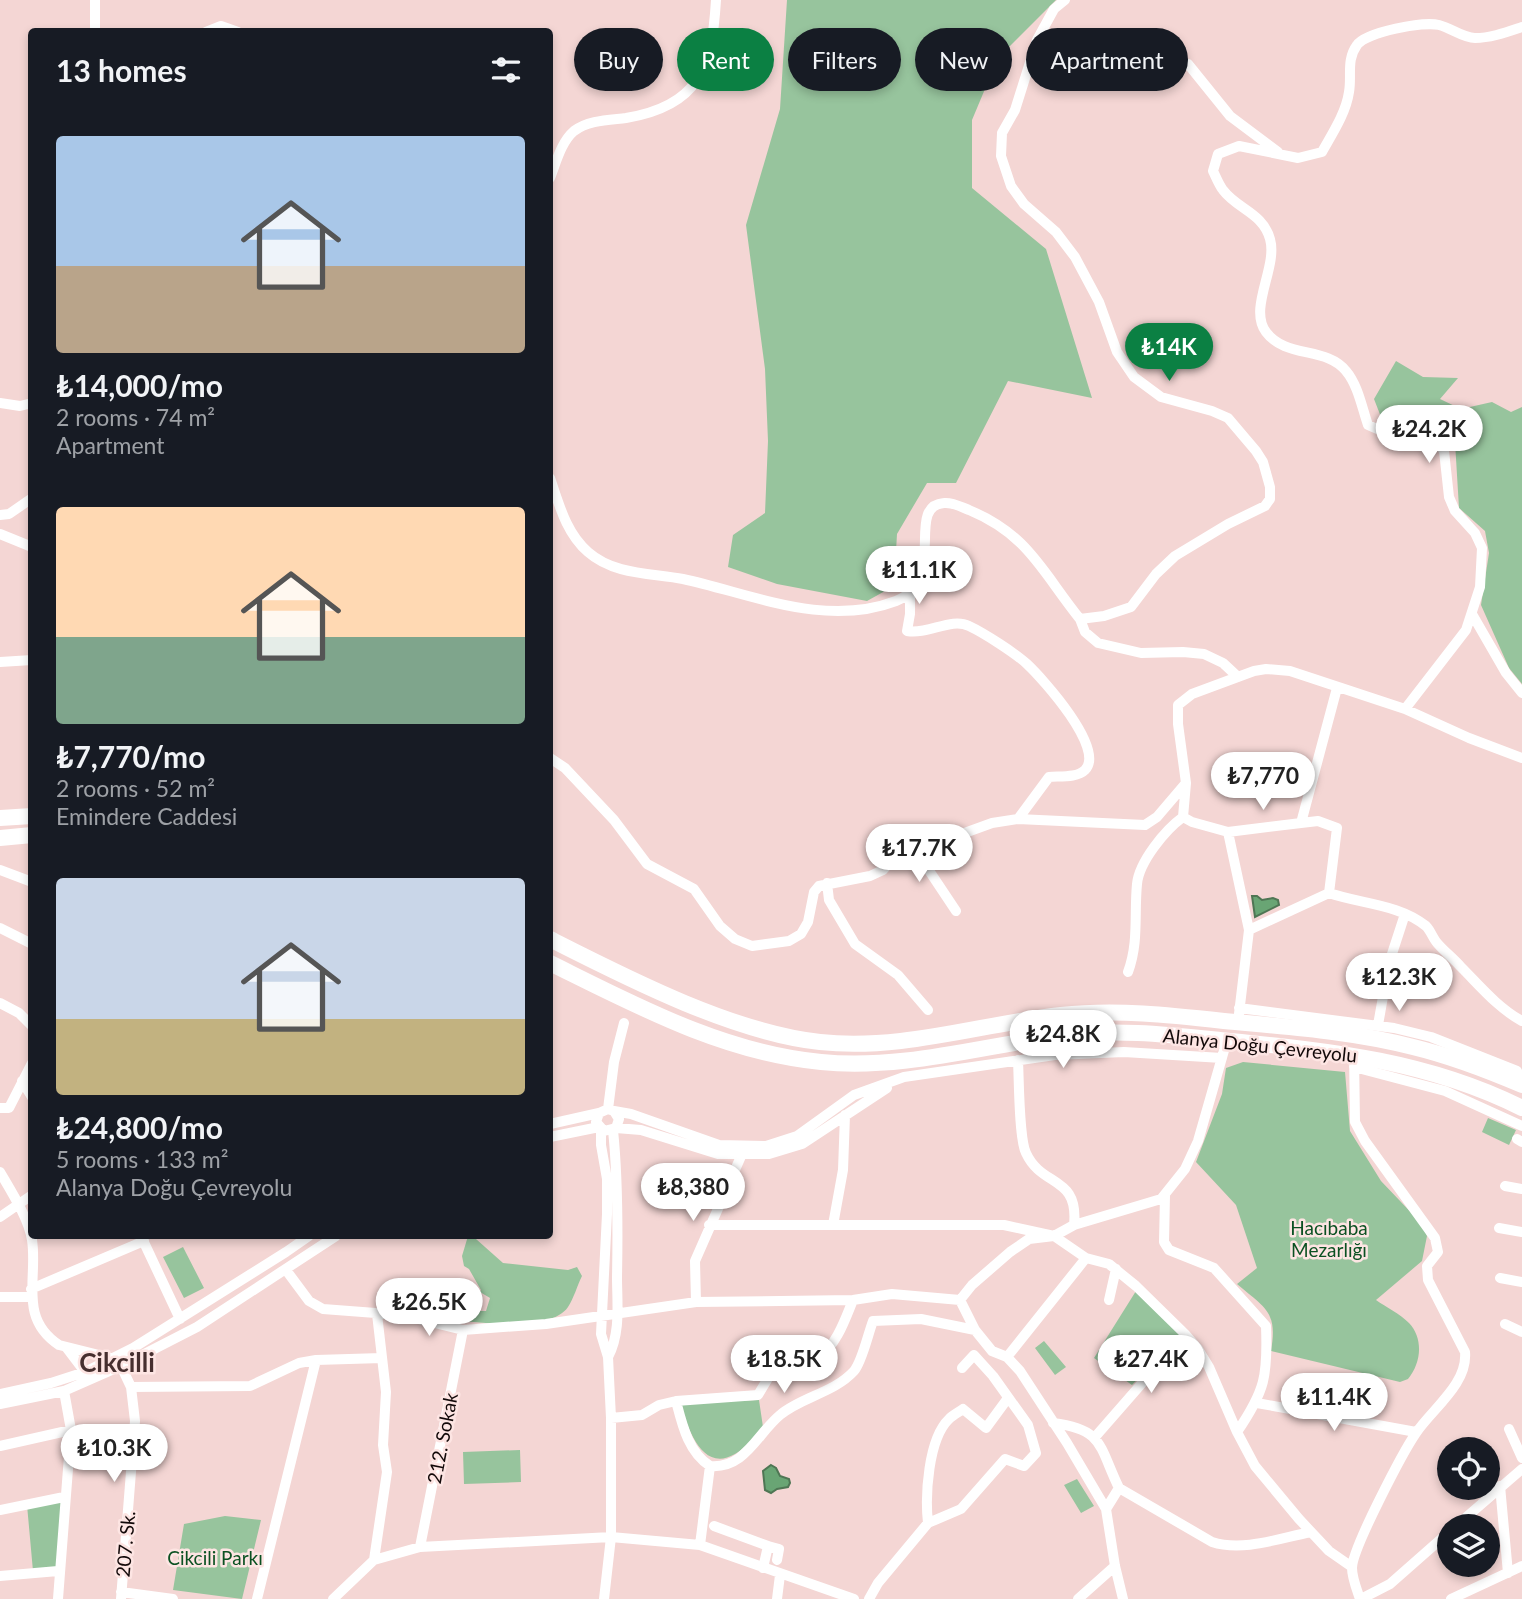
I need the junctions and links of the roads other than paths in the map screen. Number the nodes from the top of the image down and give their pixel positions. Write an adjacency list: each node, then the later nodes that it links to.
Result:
1 (95, 0): 5 (street)
2 (716, 0): 10 (street)
3 (1065, 0): 20 (street)
4 (1522, 27): 9 (street)
5 (95, 28)
6 (216, 28): 7 (street)
7 (233, 28)
8 (1188, 64): 9 (street)
9 (1282, 155): 19 (street)
10 (553, 171)
11 (0, 403): 12 (street)
12 (28, 404)
13 (553, 487): 18 (street)
14 (28, 501): 15 (street)
15 (0, 516)
16 (0, 534): 17 (street)
17 (28, 545)
18 (910, 594): 20 (street); 33 (street)
19 (1472, 614): 25 (street); 26 (street)
20 (1080, 619): 23 (street)
21 (28, 660): 22 (street)
22 (0, 662)
23 (1238, 677): 24 (street); 29 (street)
24 (1336, 688): 26 (street); 34 (street)
25 (1522, 693)
26 (1405, 709): 27 (street)
27 (1522, 758)
28 (553, 760): 41 (street)
29 (1186, 783): 31 (street); 33 (street)
30 (28, 816): 32 (highway)
31 (1182, 817): 35 (street); 50 (street)
32 (0, 818)
33 (1018, 819): 38 (street)
34 (1301, 823): 35 (street); 42 (street)
35 (1228, 832): 46 (street)
36 (28, 835): 37 (highway)
37 (0, 838)
38 (908, 839): 41 (street); 43 (street)
39 (0, 870): 40 (street)
40 (28, 880)
41 (827, 883): 52 (street)
42 (1329, 893): 44 (street); 46 (street)
43 (956, 911)
44 (1405, 914): 54 (street); 57 (street)
45 (0, 928): 48 (street)
46 (1249, 930): 53 (street)
47 (553, 940): 53 (highway, Alanya Doğu Çevreyolu)
48 (28, 942)
49 (553, 963): 58 (highway, Alanya Doğu Çevreyolu)
50 (1128, 972)
51 (0, 1003): 55 (street)
52 (928, 1010)
53 (1239, 1015): 57 (street); 65 (highway, Alanya Doğu Çevreyolu)
54 (1522, 1021)
55 (28, 1022)
56 (624, 1023): 69 (street)
57 (1378, 1025): 65 (street)
58 (1227, 1041): 59 (street); 61 (highway, Alanya Doğu Çevreyolu)
59 (1222, 1058): 60 (street); 79 (street)
60 (1018, 1060): 63 (street); 85 (street)
61 (1354, 1061): 68 (highway, Alanya Doğu Çevreyolu); 72 (street); 135 (street)
62 (28, 1070): 64 (street)
63 (904, 1077): 69 (street); 70 (street)
64 (22, 1081): 66 (street); 67 (street)
65 (1522, 1085)
66 (28, 1091)
67 (0, 1108)
68 (1522, 1108)
69 (607, 1111): 71 (street); 73 (street); 73 (street)
70 (845, 1115): 75 (street); 84 (street)
71 (553, 1123)
72 (1522, 1126)
73 (607, 1129): 74 (street); 75 (street); 106 (street); 107 (street)
74 (553, 1137)
75 (742, 1154): 83 (street)
76 (0, 1172): 81 (street)
77 (1505, 1186): 78 (street)
78 (1522, 1189)
79 (1165, 1195): 85 (street); 128 (street)
80 (28, 1198): 81 (street)
81 (18, 1204): 82 (street); 87 (street)
82 (0, 1217)
83 (709, 1225): 84 (street); 104 (street)
84 (833, 1225): 89 (street)
85 (1074, 1225): 89 (street)
86 (1499, 1228): 88 (street)
87 (28, 1230)
88 (1522, 1232)
89 (1054, 1236): 94 (street); 102 (street)
90 (32, 1239): 99 (street)
91 (141, 1239): 99 (street)
92 (143, 1239): 108 (street)
93 (315, 1239): 96 (street); 108 (street)
94 (1086, 1258): 95 (street); 117 (street)
95 (1116, 1269): 103 (street); 113 (street)
96 (286, 1270): 105 (street); 120 (street)
97 (1500, 1279): 98 (street)
98 (1522, 1282)
99 (31, 1293): 100 (street); 114 (street)
100 (0, 1297)
101 (853, 1300): 102 (street); 104 (street); 127 (street)
102 (960, 1300): 111 (street)
103 (1109, 1300)
104 (696, 1302): 107 (street)
105 (377, 1314): 110 (street); 118 (street)
106 (602, 1315): 107 (street); 110 (street); 116 (street)
107 (617, 1315): 116 (street)
108 (180, 1319): 115 (street)
109 (1505, 1324): 112 (street)
110 (463, 1330): 154 (street, 212. Sokak)
111 (975, 1330): 117 (street); 139 (street)
112 (1522, 1332)
113 (1185, 1334): 134 (street); 136 (street)
114 (66, 1347): 115 (street); 122 (street)
115 (111, 1357): 120 (street); 122 (street)
116 (608, 1357): 130 (street)
117 (1007, 1357): 131 (street)
118 (382, 1358): 119 (street); 156 (street)
119 (316, 1360): 123 (street); 169 (street)
120 (121, 1366): 123 (street, 207. Sk.); 124 (street)
121 (962, 1368): 126 (street)
122 (85, 1372): 125 (street)
123 (131, 1387): 166 (street, 207. Sk.)
124 (64, 1391): 129 (street); 133 (street)
125 (0, 1394)
126 (1009, 1398): 148 (street); 148 (street)
127 (676, 1401): 130 (street); 139 (street)
128 (1257, 1403): 134 (street); 135 (street)
129 (0, 1404)
130 (611, 1418): 151 (street)
131 (1053, 1423): 136 (street); 145 (street)
132 (1509, 1429): 138 (street)
133 (71, 1430): 137 (street); 143 (street)
134 (1237, 1432): 150 (street)
135 (1416, 1432): 160 (street)
136 (1095, 1437): 142 (street)
137 (0, 1446)
138 (1522, 1458)
139 (710, 1466): 153 (street)
140 (1522, 1469): 141 (street)
141 (1500, 1486): 163 (street)
142 (1119, 1488): 145 (street); 150 (street)
143 (64, 1497): 146 (street); 162 (street)
144 (1485, 1500): 147 (street)
145 (1106, 1509): 158 (street)
146 (0, 1510)
147 (1469, 1514)
148 (929, 1523): 174 (street)
149 (714, 1526): 155 (street)
150 (1311, 1532): 160 (street)
151 (611, 1537): 153 (street); 154 (street); 171 (street)
152 (1437, 1543): 177 (street)
153 (700, 1545): 161 (street)
154 (420, 1546): 156 (street)
155 (768, 1546): 157 (street); 161 (street)
156 (374, 1560): 170 (street)
157 (777, 1560)
158 (1115, 1566): 175 (street); 176 (street)
159 (1522, 1566): 163 (street)
160 (1352, 1567): 177 (street)
161 (763, 1568): 164 (street)
162 (58, 1571): 165 (street); 167 (street)
163 (1508, 1573): 178 (street)
164 (780, 1574): 172 (street); 173 (street)
165 (0, 1576)
166 (121, 1595): 168 (street)
167 (58, 1599)
168 (173, 1599)
169 (257, 1599)
170 (333, 1599)
171 (604, 1599)
172 (778, 1599)
173 (854, 1599)
174 (869, 1599)
175 (1078, 1599)
176 (1123, 1599)
177 (1360, 1599)
178 (1451, 1599)

